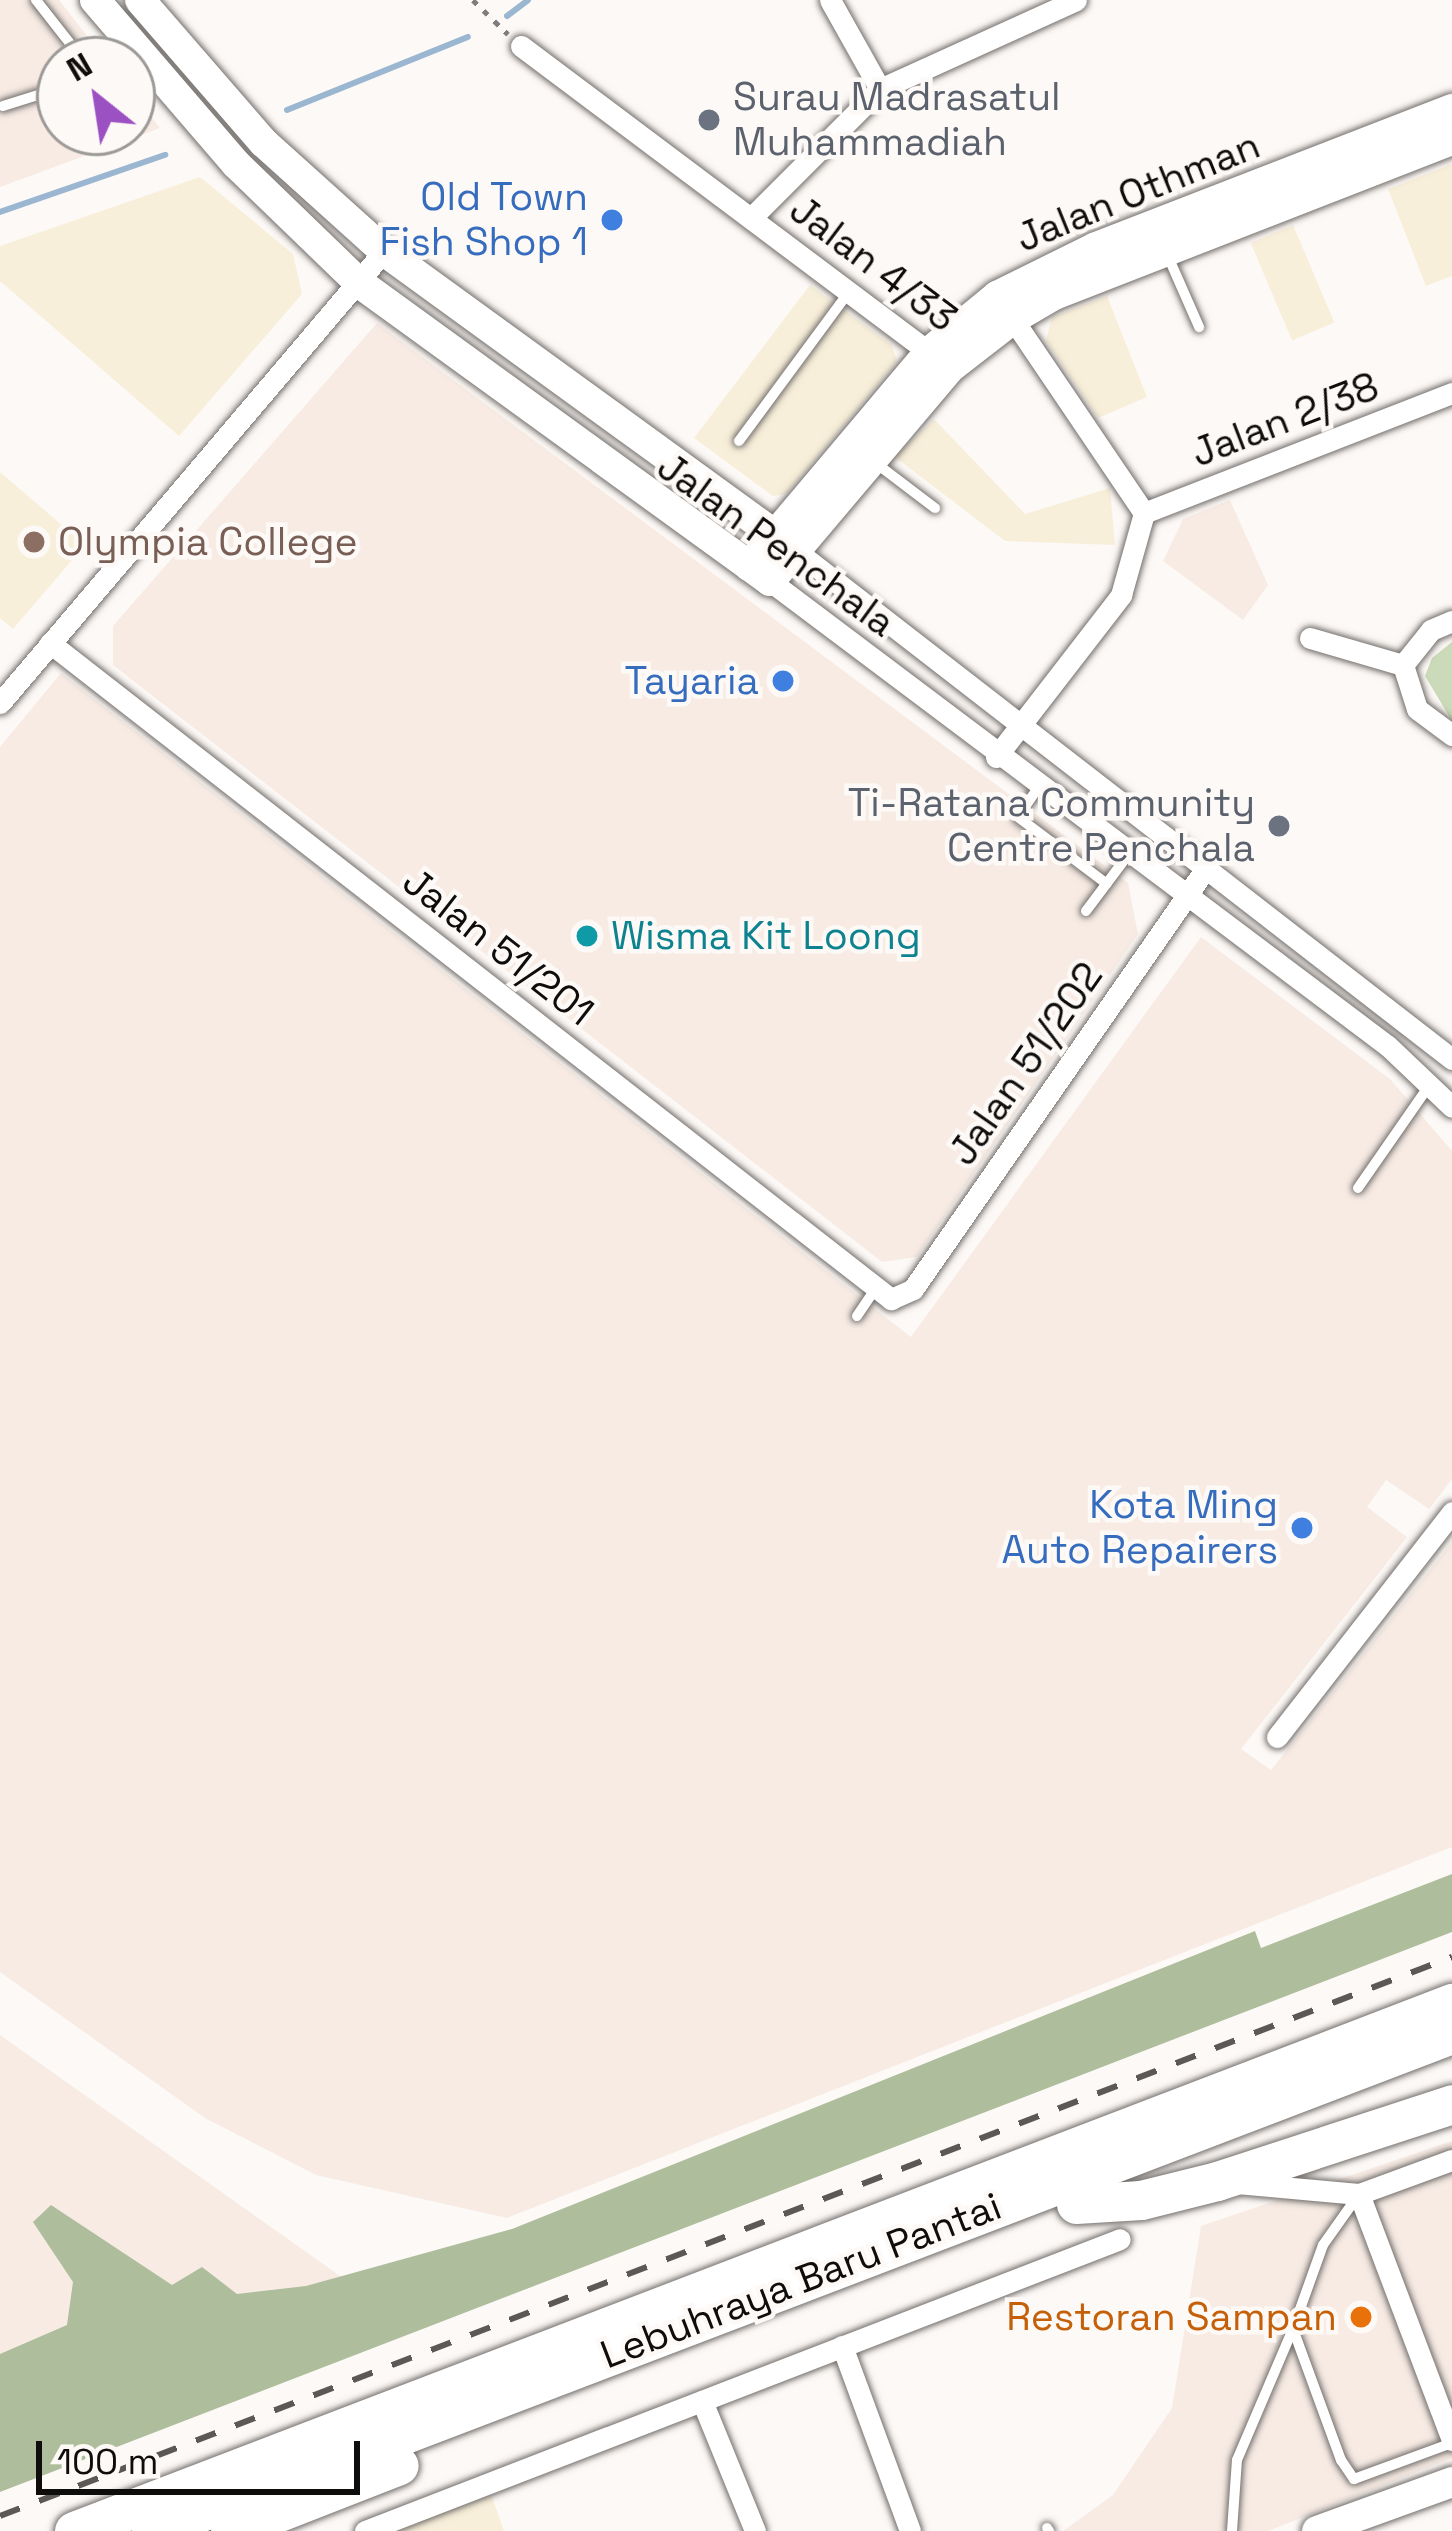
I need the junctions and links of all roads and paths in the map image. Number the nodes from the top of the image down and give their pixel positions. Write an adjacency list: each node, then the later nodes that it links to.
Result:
1 (36, 0): 8 (lane)
2 (95, 0): 9 (main road, Jalan Penchala)
3 (140, 0): 18 (main road, Jalan Penchala)
4 (473, 0): 10 (path)
5 (830, 0): 12 (street)
6 (1076, 0): 7 (street)
7 (1046, 6): 12 (street)
8 (64, 36)
9 (116, 36)
10 (521, 46): 17 (street, Jalan 4/33)
11 (156, 84): 20 (main road, Jalan Penchala)
12 (880, 88): 17 (street)
13 (36, 96): 14 (lane)
14 (3, 106)
15 (1452, 109): 22 (main road, Jalan Othman)
16 (1452, 140): 19 (main road, Jalan Othman)
17 (752, 217): 21 (street, Jalan 4/33)
18 (384, 251): 20 (street); 30 (main road, Jalan Penchala)
19 (1166, 251): 22 (main road, Jalan Othman); 23 (lane)
20 (358, 282): 31 (main road, Jalan Penchala); 34 (street)
21 (850, 291): 24 (street, Jalan 4/33); 26 (lane)
22 (1005, 308): 24 (main road, Jalan Othman); 29 (street)
23 (1199, 327)
24 (939, 360): 27 (main road, Jalan Othman); 30 (main road, Jalan Othman)
25 (1452, 393): 29 (street, Jalan 2/38)
26 (739, 441)
27 (869, 458): 28 (lane); 30 (main road, Jalan Othman)
28 (935, 508)
29 (1144, 513): 37 (street)
30 (785, 542): 31 (main road, Jalan Othman); 37 (street, Jalan Penchala)
31 (759, 574): 39 (street, Jalan Penchala)
32 (1452, 621): 35 (street)
33 (1310, 638): 35 (street)
34 (50, 643): 36 (street); 50 (street, Jalan 51/201)
35 (1403, 665): 38 (street)
36 (0, 703)
37 (1019, 727): 39 (street); 42 (street, Jalan Penchala)
38 (1452, 735)
39 (996, 757): 40 (street, Jalan Penchala)
40 (1038, 788): 41 (street, Jalan Penchala); 43 (lane)
41 (1128, 855): 43 (lane); 44 (street, Jalan Penchala)
42 (1205, 868): 44 (street, Jalan 51/202); 46 (street, Jalan Penchala)
43 (1107, 884): 45 (lane)
44 (1185, 898): 47 (street, Jalan Penchala); 51 (street, Jalan 51/202)
45 (1086, 911)
46 (1452, 1059)
47 (1431, 1083): 48 (street, Jalan Penchala); 49 (lane)
48 (1452, 1107)
49 (1358, 1188)
50 (875, 1288): 51 (street, Jalan 51/201); 52 (lane)
51 (904, 1299)
52 (857, 1316)
53 (1452, 1512): 54 (street)
54 (1277, 1737)
55 (1452, 2003): 70 (highway)
56 (1452, 2034): 71 (highway, Lebuhraya Baru Pantai)
57 (1452, 2063): 62 (highway, Lebuhraya Baru Pantai)
58 (1452, 2104): 60 (highway)
59 (1452, 2160): 61 (street)
60 (1217, 2181): 61 (street); 62 (highway)
61 (1359, 2194): 64 (lane); 67 (street)
62 (1076, 2204): 69 (highway, Lebuhraya Baru Pantai)
63 (1120, 2239): 65 (street)
64 (1294, 2329): 67 (lane); 76 (lane)
65 (842, 2346): 66 (street); 75 (street)
66 (702, 2401): 73 (street); 74 (street)
67 (1452, 2441)
68 (1452, 2482): 77 (main road)
69 (300, 2515): 72 (highway, Lebuhraya Baru Pantai)
70 (74, 2531)
71 (151, 2531)
72 (230, 2531)
73 (365, 2531)
74 (755, 2531)
75 (910, 2531)
76 (1232, 2531)
77 (1317, 2531)

